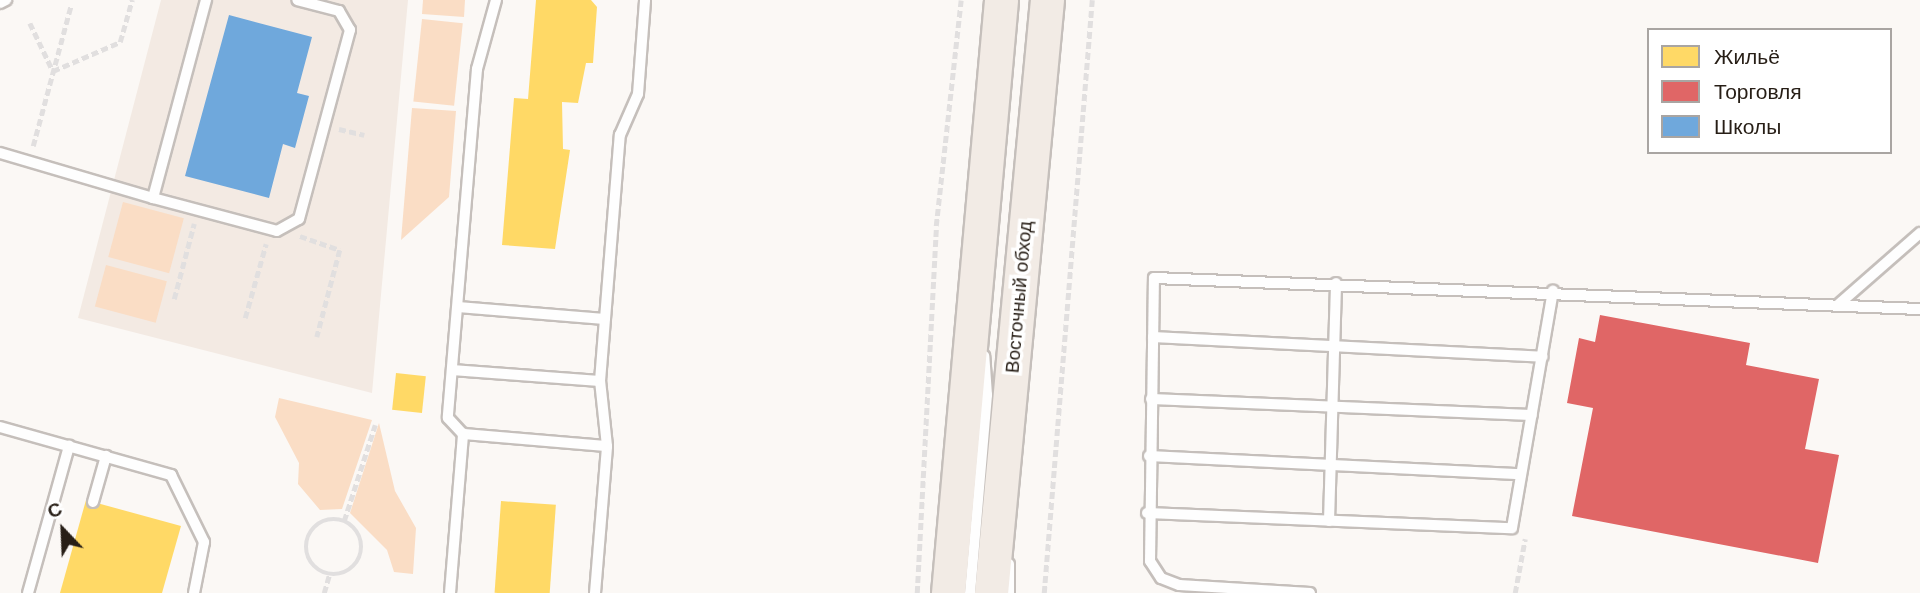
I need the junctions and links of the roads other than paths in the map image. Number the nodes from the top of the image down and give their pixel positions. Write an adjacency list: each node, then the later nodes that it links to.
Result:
1 (6, 0): 8 (lane)
2 (206, 0): 10 (lane)
3 (297, 0): 10 (lane)
4 (496, 0): 16 (lane)
5 (645, 0): 18 (lane)
6 (1001, 0): 12 (main road)
7 (1047, 0): 29 (main road, Восточный обход)
8 (0, 3)
9 (0, 153): 10 (lane)
10 (153, 198)
11 (1920, 233): 15 (lane)
12 (977, 280): 44 (main road); 45 (lane)
13 (1336, 284): 14 (lane); 19 (lane); 20 (lane)
14 (1553, 291): 15 (lane); 21 (lane)
15 (1839, 304): 17 (lane)
16 (457, 307): 18 (lane); 22 (lane)
17 (1920, 309)
18 (605, 319): 23 (lane)
19 (1153, 337): 20 (lane); 24 (lane)
20 (1334, 346): 21 (lane); 25 (lane)
21 (1542, 357): 26 (lane)
22 (452, 370): 23 (lane); 28 (lane)
23 (600, 382): 31 (lane)
24 (1151, 399): 25 (lane); 33 (lane)
25 (1332, 406): 26 (lane); 34 (lane)
26 (1532, 415): 35 (lane)
27 (0, 427): 30 (lane)
28 (463, 434): 31 (lane); 42 (lane)
29 (1008, 438): 46 (main road, Восточный обход); 47 (lane)
30 (69, 446): 32 (lane); 40 (lane)
31 (607, 446): 43 (lane)
32 (106, 456): 36 (lane); 39 (lane)
33 (1149, 456): 34 (lane); 37 (lane)
34 (1331, 465): 35 (lane); 38 (lane)
35 (1521, 474): 38 (lane)
36 (93, 502)
37 (1147, 513): 38 (lane); 48 (lane)
38 (1329, 521)
39 (194, 591): 41 (lane)
40 (28, 593)
41 (208, 593)
42 (450, 593)
43 (595, 593)
44 (948, 593)
45 (970, 593)
46 (991, 593)
47 (1009, 593)
48 (1310, 593)

